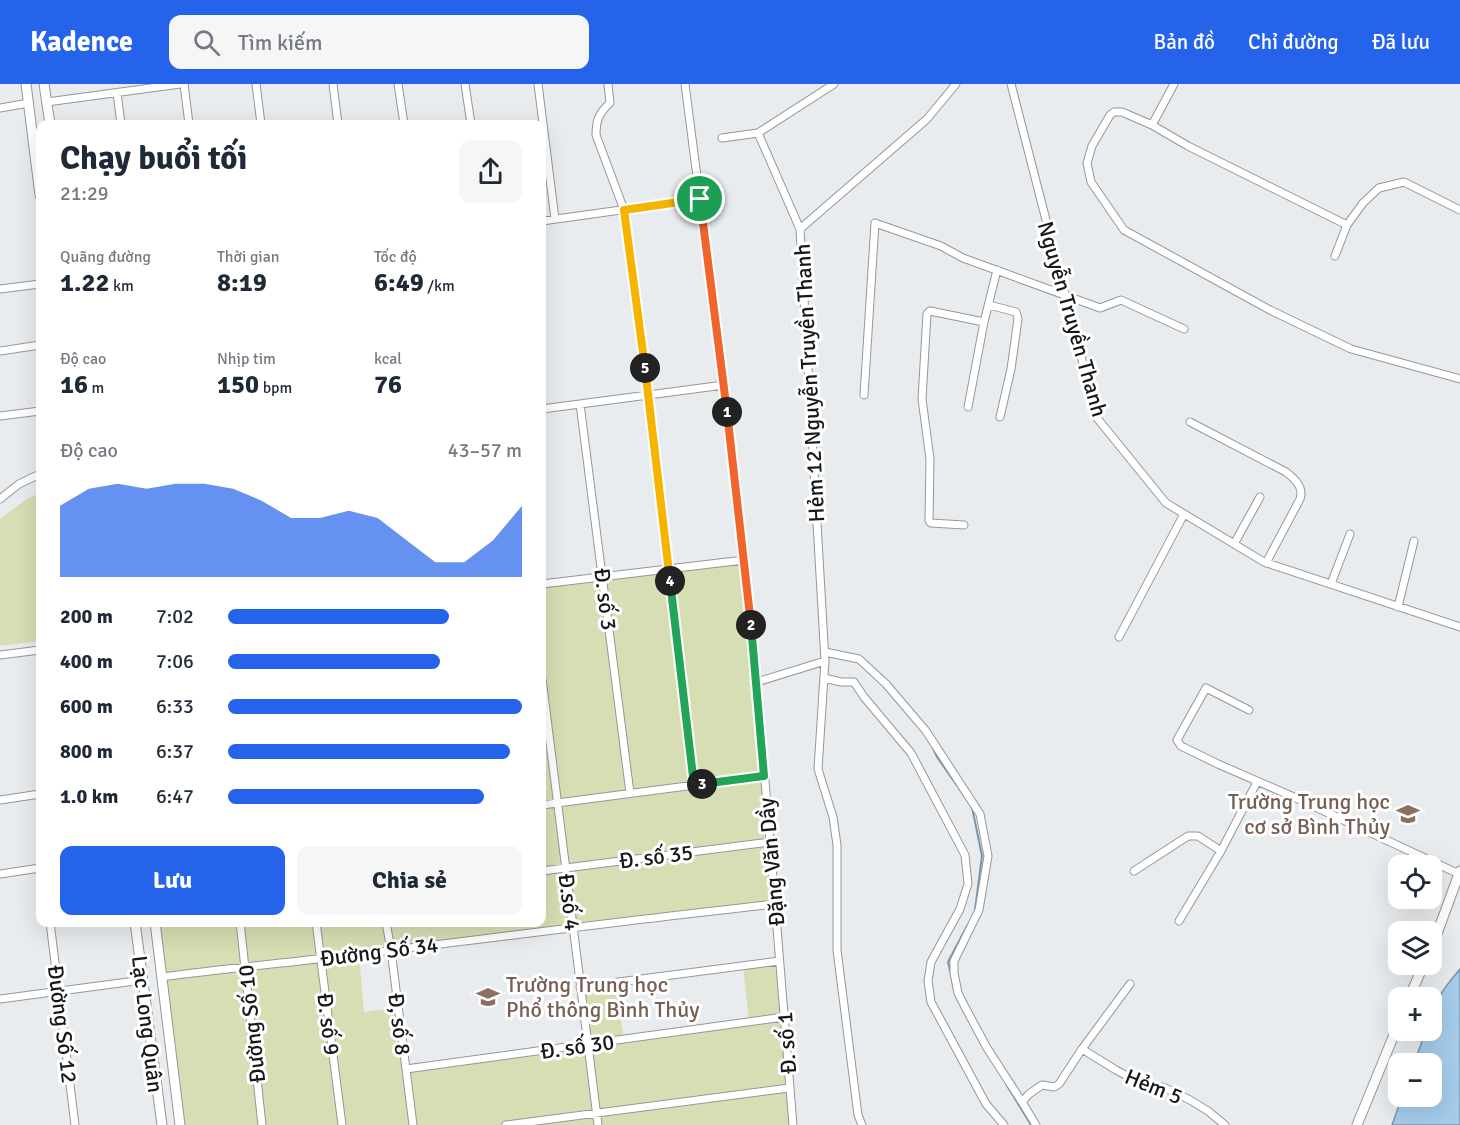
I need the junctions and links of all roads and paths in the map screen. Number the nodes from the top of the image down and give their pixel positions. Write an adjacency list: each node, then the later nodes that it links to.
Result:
1 (26, 84): 17 (main road)
2 (44, 84): 16 (main road)
3 (182, 84): 15 (street); 21 (street)
4 (256, 84): 22 (street)
5 (333, 84): 23 (street)
6 (398, 84): 24 (street)
7 (465, 84): 25 (street)
8 (538, 84): 26 (street)
9 (608, 84): 33 (street)
10 (685, 84): 32 (street, Đặng Văn Dầy)
11 (834, 84): 28 (street)
12 (956, 84): 38 (street)
13 (1011, 84): 43 (street, Nguyễn Truyền Thanh)
14 (1174, 84): 27 (street)
15 (117, 93): 16 (street); 20 (street)
16 (47, 102): 17 (main road); 19 (main road)
17 (29, 104): 18 (street); 31 (main road)
18 (0, 108)
19 (49, 120)
20 (121, 120)
21 (188, 120)
22 (260, 120)
23 (338, 120)
24 (403, 120)
25 (470, 120)
26 (543, 120)
27 (1152, 125): 37 (street); 49 (street)
28 (758, 133): 29 (street); 38 (street, Hẻm 12 Nguyễn Truyền Thanh)
29 (722, 138)
30 (546, 148): 35 (street)
31 (36, 159)
32 (700, 199): 33 (street); 50 (street, Đặng Văn Dầy)
33 (624, 210): 35 (street); 51 (street)
34 (1460, 210): 37 (street)
35 (555, 219): 36 (street)
36 (546, 220)
37 (1347, 225): 39 (street)
38 (800, 229): 78 (street, Hẻm 12 Nguyễn Truyền Thanh)
39 (1335, 256)
40 (998, 270): 43 (street); 44 (street); 52 (street)
41 (36, 285): 42 (street)
42 (0, 290)
43 (1064, 295): 46 (street); 63 (street, Nguyễn Truyền Thanh)
44 (989, 305): 45 (street); 58 (street)
45 (984, 322): 54 (street); 64 (street)
46 (1184, 329)
47 (36, 346): 48 (street)
48 (0, 351)
49 (1460, 379)
50 (724, 385): 51 (street); 68 (street, Đặng Văn Dầy)
51 (648, 395): 53 (street); 70 (street)
52 (864, 395)
53 (580, 404): 55 (street); 71 (street, Đ. số 3)
54 (968, 407)
55 (546, 408)
56 (36, 412): 57 (street)
57 (0, 416)
58 (1000, 417)
59 (1190, 422): 69 (street)
60 (36, 476): 62 (street)
61 (1260, 497): 67 (street)
62 (0, 499)
63 (1184, 514): 67 (street, Nguyễn Truyền Thanh); 76 (street)
64 (964, 525)
65 (1350, 534): 73 (street)
66 (1414, 541): 74 (street)
67 (1234, 544): 69 (street, Nguyễn Truyền Thanh)
68 (744, 560): 70 (street); 82 (street, Đặng Văn Dầy)
69 (1266, 563): 73 (street, Nguyễn Truyền Thanh)
70 (669, 569): 71 (street); 87 (street)
71 (603, 577): 72 (street); 88 (street, Đ. số 3)
72 (546, 584)
73 (1331, 584): 74 (street, Nguyễn Truyền Thanh)
74 (1398, 607): 75 (street, Nguyễn Truyền Thanh)
75 (1460, 627)
76 (1119, 638)
77 (36, 650): 79 (street)
78 (825, 652): 80 (street, Hẻm 12 Nguyễn Truyền Thanh); 127 (street)
79 (0, 655)
80 (825, 661): 81 (street, Hẻm 12 Nguyễn Truyền Thanh); 82 (street)
81 (824, 678): 138 (street, Hẻm 12 Nguyễn Truyền Thanh); 139 (street)
82 (757, 682): 85 (street, Đặng Văn Dầy)
83 (1249, 710): 86 (street)
84 (546, 737): 91 (street, Đ.số 4)
85 (764, 776): 87 (street); 93 (street, Đặng Văn Dầy)
86 (1257, 782): 94 (street); 99 (street)
87 (694, 785): 88 (street)
88 (630, 794): 91 (street)
89 (36, 795): 90 (street)
90 (0, 800)
91 (557, 803): 92 (street); 95 (street, Đ.số 4)
92 (546, 804)
93 (770, 842): 95 (street, Đ. số 35); 101 (street, Đặng Văn Dầy)
94 (1221, 851): 98 (street); 102 (street)
95 (565, 868): 97 (street, Đ. số 35); 104 (street, Đ.số 4)
96 (36, 869): 100 (street)
97 (546, 870)
98 (1134, 871)
99 (1460, 872): 103 (main road)
100 (0, 874)
101 (775, 904): 104 (street, Đường Số 34); 113 (street, Đặng Văn Dầy)
102 (1179, 921)
103 (1442, 921)
104 (573, 926): 111 (street, Đường Số 34); 118 (street, Đ.số 4)
105 (51, 927): 119 (street, Đường Số 12)
106 (136, 927): 116 (main road, Lạc Long Quân)
107 (155, 927): 115 (main road, Lạc Long Quân)
108 (240, 927): 114 (street, Đường Số 10)
109 (317, 927): 112 (street, Đ. số 9)
110 (387, 927): 111 (street, Đ, số 8)
111 (391, 950): 112 (street, Đường Số 34); 125 (street, Đ, số 8)
112 (321, 958): 114 (street, Đường Số 34); 133 (street, Đ. số 9)
113 (779, 961): 118 (street); 121 (street, Đ. số 1)
114 (244, 966): 115 (street, Đường Số 34); 132 (street, Đường Số 10)
115 (162, 977): 116 (main road); 131 (main road, Lạc Long Quân)
116 (143, 980): 119 (street); 130 (main road, Lạc Long Quân)
117 (1130, 984): 124 (street)
118 (580, 987): 123 (street, Đ.số 4)
119 (59, 991): 120 (street); 129 (street, Đường Số 12)
120 (0, 999)
121 (784, 1017): 123 (street, Đ. số 30); 126 (street, Đ. số 1)
122 (1391, 1041): 142 (main road)
123 (588, 1044): 125 (street, Đ. số 30); 128 (street, Đ.số 4)
124 (1082, 1049): 127 (street); 141 (street, Hẻm 5)
125 (406, 1069): 134 (street, Đ, số 8)
126 (789, 1088): 128 (street); 137 (street, Đ. số 1)
127 (1022, 1102): 140 (street)
128 (597, 1113): 135 (street); 136 (street, Đ.số 4)
129 (75, 1125)
130 (162, 1125)
131 (180, 1125)
132 (262, 1125)
133 (342, 1125)
134 (413, 1125)
135 (506, 1125)
136 (598, 1125)
137 (793, 1125)
138 (862, 1125)
139 (1004, 1125)
140 (1036, 1125)
141 (1225, 1125)
142 (1357, 1125)

